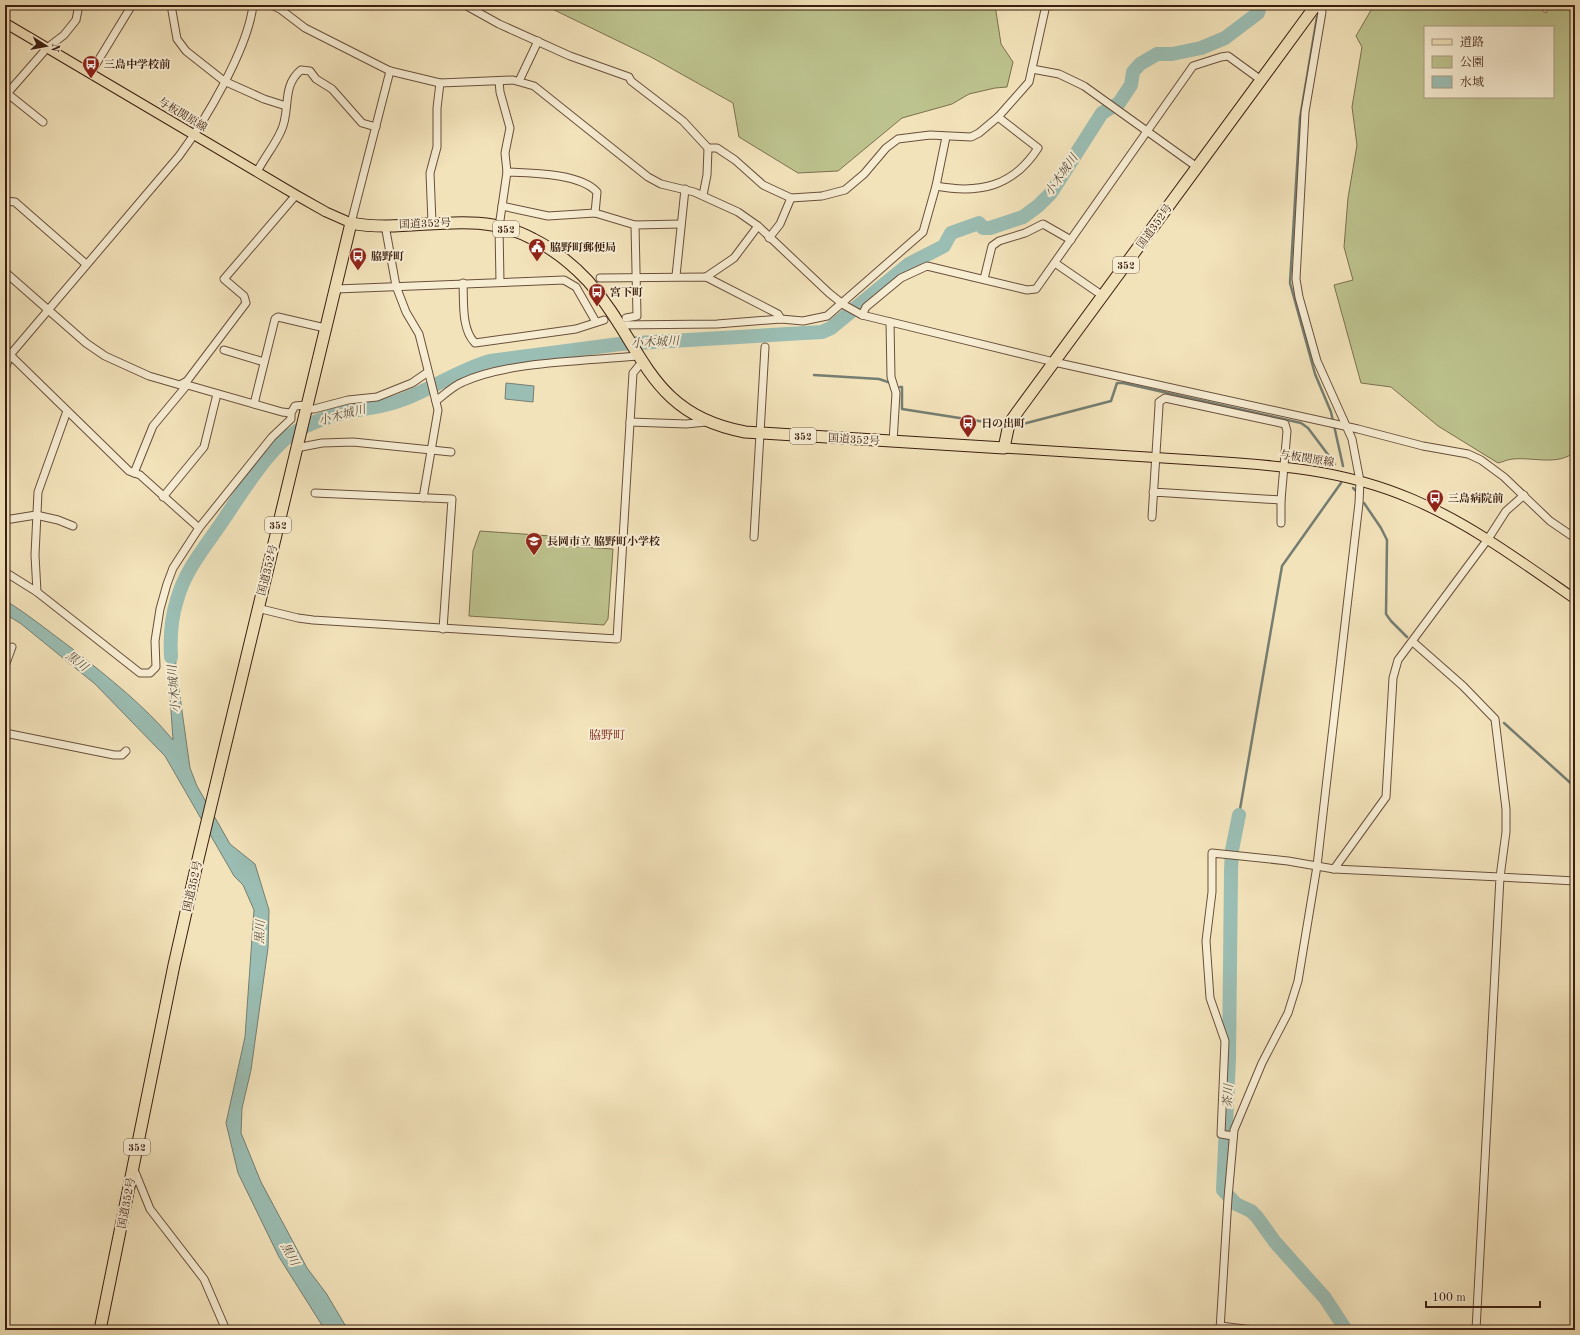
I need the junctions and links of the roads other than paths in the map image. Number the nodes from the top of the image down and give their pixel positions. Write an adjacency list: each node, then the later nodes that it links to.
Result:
1 (79, 5): 12 (street)
2 (132, 5): 15 (street)
3 (171, 5): 17 (street)
4 (253, 5): 17 (street)
5 (272, 5): 9 (street)
6 (465, 5): 11 (street)
7 (1046, 5): 13 (street)
8 (1317, 5): 16 (highway, 国道352号 / 352); 89 (street)
9 (282, 7): 14 (street)
10 (5, 23): 12 (main road, 与板関原線)
11 (538, 41): 19 (street); 29 (street)
12 (47, 48): 15 (main road, 与板関原線); 21 (street)
13 (1032, 69): 23 (street); 26 (street)
14 (390, 71): 20 (street); 25 (street)
15 (90, 74): 27 (main road, 与板関原線)
16 (1261, 80): 26 (street); 30 (highway, 国道352号 / 352)
17 (224, 81): 22 (street); 27 (street)
18 (500, 81): 19 (street); 20 (street); 32 (street)
19 (519, 81): 34 (street)
20 (440, 83): 42 (street)
21 (6, 95): 24 (street)
22 (286, 106): 25 (street); 31 (street)
23 (998, 117): 28 (street); 33 (street)
24 (43, 122)
25 (376, 127): 41 (street)
26 (1147, 131): 30 (street); 49 (street)
27 (195, 135): 31 (main road, 与板関原線); 51 (street)
28 (946, 137): 33 (street); 37 (street)
29 (708, 148): 36 (street); 37 (street)
30 (1197, 167): 62 (highway, 国道352号 / 352)
31 (257, 172): 35 (main road, 与板関原線)
32 (507, 172): 39 (street); 40 (street)
33 (936, 186): 63 (street)
34 (685, 189): 36 (street); 43 (street)
35 (296, 195): 41 (main road, 与板関原線); 80 (street)
36 (703, 195): 46 (street)
37 (791, 198): 48 (street)
38 (5, 201): 51 (street)
39 (502, 206): 40 (street); 47 (street)
40 (595, 213): 45 (street)
41 (351, 223): 44 (highway, 国道352号 / 352); 61 (highway, 国道352号 / 352)
42 (432, 223): 44 (highway, 国道352号 / 352); 47 (highway, 国道352号 / 352)
43 (681, 224): 45 (street); 53 (street)
44 (385, 225): 60 (street)
45 (635, 225): 55 (street)
46 (758, 226): 48 (street); 54 (street)
47 (499, 227): 58 (street); 70 (highway, 国道352号 / 352)
48 (769, 238): 63 (street)
49 (1071, 240): 50 (street); 57 (street)
50 (1055, 263): 57 (street); 62 (street)
51 (86, 264): 64 (street)
52 (5, 272): 64 (street)
53 (676, 276): 54 (street); 55 (street)
54 (706, 276): 66 (street)
55 (636, 277): 56 (street); 70 (street)
56 (600, 278)
57 (984, 279): 65 (street)
58 (500, 282): 59 (street); 68 (street)
59 (464, 283): 60 (street); 68 (street)
60 (396, 286): 61 (street); 79 (street)
61 (336, 289): 71 (highway, 国道352号 / 352)
62 (1103, 296): 77 (highway, 国道352号 / 352)
63 (842, 304): 65 (street); 66 (street)
64 (48, 309): 74 (street); 80 (street)
65 (861, 314): 69 (street)
66 (781, 319): 70 (street)
67 (604, 320): 68 (street)
68 (596, 322)
69 (890, 322): 77 (street); 91 (street)
70 (622, 323): 75 (highway, 国道352号 / 352)
71 (325, 328): 76 (street); 84 (highway, 国道352号 / 352)
72 (765, 347): 90 (street)
73 (224, 350): 76 (street)
74 (7, 352): 78 (street); 85 (street)
75 (639, 356): 82 (street); 87 (street); 88 (highway, 国道352号 / 352)
76 (264, 362): 83 (street)
77 (1054, 362): 89 (street); 93 (highway, 国道352号 / 352)
78 (5, 369)
79 (429, 373): 82 (street); 84 (street)
80 (186, 384): 81 (street); 98 (street)
81 (217, 394): 83 (street); 103 (street)
82 (436, 400): 94 (street)
83 (254, 404): 86 (street)
84 (306, 409): 86 (street); 92 (highway, 国道352号 / 352)
85 (67, 411): 98 (street); 106 (street)
86 (291, 413): 111 (street)
87 (630, 422): 88 (street); 120 (street)
88 (706, 422): 90 (highway, 国道352号 / 352)
89 (1346, 427): 99 (street); 102 (street)
90 (759, 433): 91 (highway, 国道352号 / 352); 114 (street)
91 (893, 442): 93 (highway, 国道352号 / 352)
92 (297, 445): 94 (street); 119 (highway, 国道352号 / 352)
93 (1004, 448): 96 (main road, 与板関原線)
94 (430, 449): 95 (street); 104 (street)
95 (451, 452)
96 (1156, 457): 97 (main road, 与板関原線); 97 (street); 100 (street)
97 (1284, 466): 99 (main road, 与板関原線); 105 (street)
98 (134, 473): 103 (street)
99 (1360, 481): 115 (main road, 与板関原線); 126 (street)
100 (1153, 492): 105 (street); 107 (street)
101 (315, 493): 104 (street)
102 (1524, 495): 113 (street); 115 (street)
103 (164, 497): 111 (street)
104 (423, 498): 120 (street)
105 (1281, 500): 109 (street)
106 (36, 515): 108 (street); 110 (street); 117 (street)
107 (1152, 517)
108 (5, 520)
109 (1281, 523)
110 (73, 526)
111 (199, 528): 117 (street)
112 (1575, 530): 113 (street)
113 (1572, 536)
114 (754, 537)
115 (1488, 539): 118 (main road, 与板関原線); 121 (street)
116 (5, 572): 117 (street)
117 (38, 592)
118 (1575, 599)
119 (257, 608): 120 (street); 131 (highway, 国道352号 / 352)
120 (443, 629)
121 (1413, 642): 127 (street); 128 (street)
122 (12, 647): 123 (street)
123 (5, 666)
124 (5, 734): 125 (street)
125 (126, 751)
126 (1317, 866): 127 (street); 130 (street); 130 (street)
127 (1334, 869): 128 (street)
128 (1500, 877): 129 (street); 136 (street)
129 (1575, 880)
130 (1234, 1136): 132 (street)
131 (133, 1167): 133 (highway, 国道352号 / 352); 134 (street)
132 (1220, 1328): 135 (street)
133 (100, 1330)
134 (226, 1330)
135 (1253, 1330)
136 (1476, 1330)

